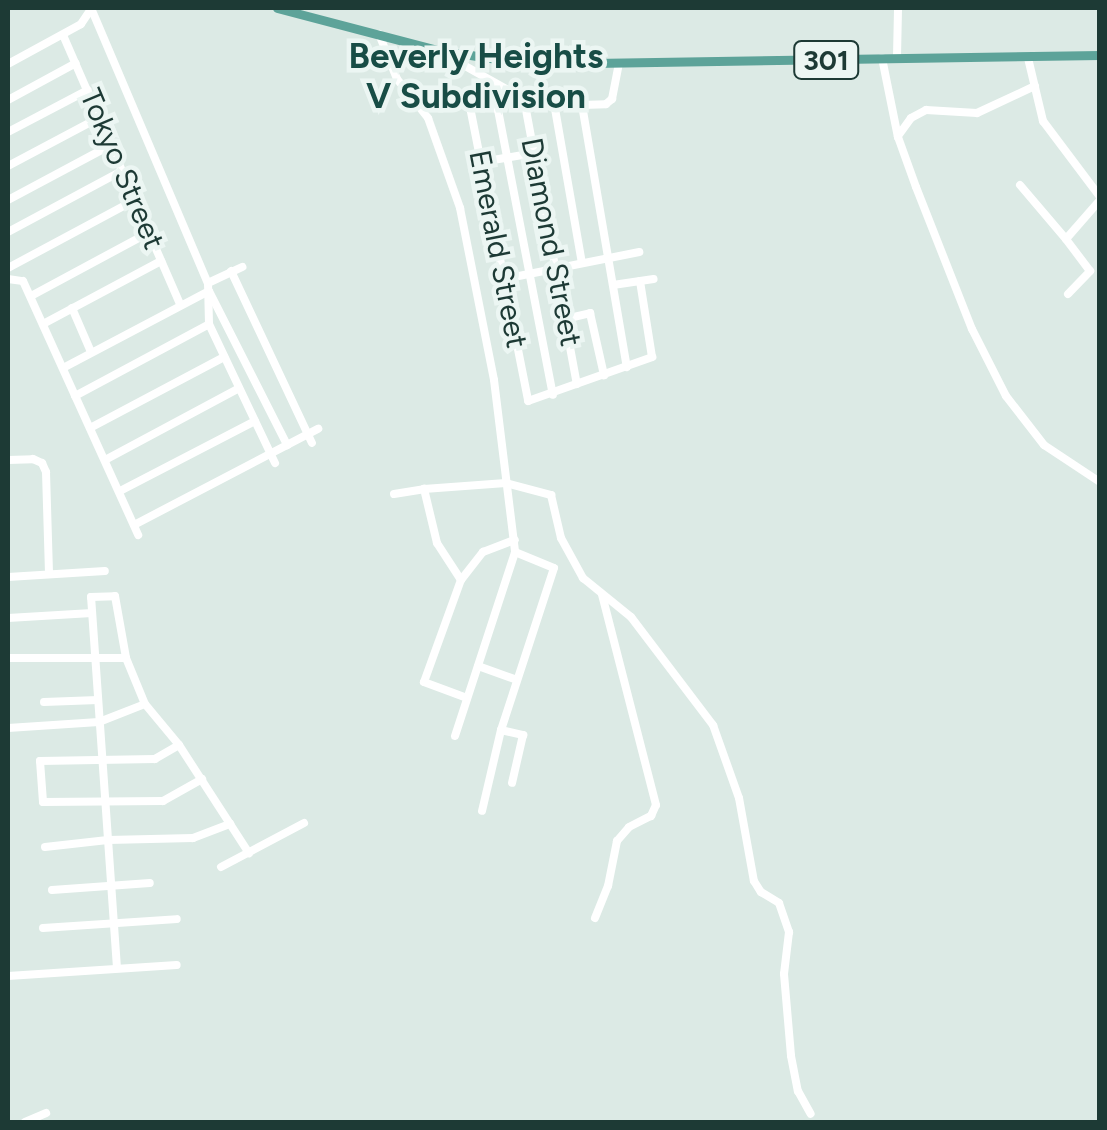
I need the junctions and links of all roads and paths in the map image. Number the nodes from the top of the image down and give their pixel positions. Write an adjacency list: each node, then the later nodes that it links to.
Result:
1 (91, 8): 4 (street); 5 (street)
2 (277, 8): 7 (main road, 301)
3 (898, 8): 10 (street)
4 (81, 24): 5 (street); 6 (street)
5 (100, 31): 52 (street)
6 (63, 34): 13 (street, Tokyo Street); 14 (street)
7 (378, 34): 8 (main road, 301); 79 (street)
8 (437, 50): 15 (main road, 301); 18 (street)
9 (1100, 54): 12 (main road, 301)
10 (896, 56): 11 (main road, 301); 12 (main road, 301)
11 (882, 58): 15 (main road, 301); 24 (street)
12 (1028, 58): 16 (street)
13 (76, 63): 17 (street, Tokyo Street); 19 (street)
14 (8, 64)
15 (620, 64): 21 (street)
16 (1035, 86): 24 (street); 32 (street)
17 (88, 90): 22 (street, Tokyo Street); 23 (street)
18 (524, 99): 20 (street); 26 (street, Diamond Street)
19 (8, 100)
20 (554, 103): 21 (street); 41 (street)
21 (582, 105): 39 (street)
22 (100, 117): 25 (street, Tokyo Street); 29 (street)
23 (8, 132)
24 (898, 137): 78 (street)
25 (111, 145): 30 (street, Tokyo Street); 33 (street)
26 (534, 154): 27 (street); 44 (street, Diamond Street)
27 (508, 158): 28 (street); 28 (street, Emerald Street); 46 (street)
28 (482, 162): 48 (street, Emerald Street)
29 (8, 166)
30 (122, 172): 34 (street, Tokyo Street); 35 (street)
31 (1020, 185): 37 (street)
32 (1100, 198): 37 (street)
33 (8, 200)
34 (134, 200): 36 (street, Tokyo Street); 43 (street)
35 (8, 232)
36 (148, 233): 40 (street, Tokyo Street); 54 (street)
37 (1066, 239): 53 (street)
38 (639, 252): 39 (street)
39 (608, 258): 41 (street); 51 (street)
40 (160, 261): 55 (street, Tokyo Street); 56 (street)
41 (582, 264): 44 (street)
42 (242, 266): 45 (street)
43 (8, 268)
44 (556, 269): 46 (street); 57 (street, Diamond Street)
45 (231, 271): 52 (street); 72 (street)
46 (530, 274): 48 (street); 67 (street)
47 (8, 279): 54 (street)
48 (504, 279): 67 (street, Emerald Street)
49 (654, 279): 50 (street)
50 (640, 281): 51 (street); 62 (street)
51 (613, 286): 62 (street)
52 (208, 287): 55 (street); 59 (street); 73 (street)
53 (1068, 294)
54 (31, 296): 58 (street)
55 (180, 304): 60 (street)
56 (72, 308): 58 (street); 60 (street)
57 (565, 319): 64 (street); 65 (street, Diamond Street)
58 (42, 324): 63 (street)
59 (209, 324): 61 (street); 68 (street)
60 (92, 352): 63 (street)
61 (224, 356): 66 (street); 70 (street)
62 (627, 367): 64 (street)
63 (63, 368): 68 (street)
64 (604, 374): 65 (street)
65 (577, 384): 67 (street)
66 (239, 388): 69 (street); 76 (street)
67 (552, 395)
68 (76, 396): 70 (street)
69 (255, 421): 74 (street); 81 (street)
70 (90, 428): 76 (street)
71 (318, 429): 72 (street)
72 (310, 438): 73 (street)
73 (287, 444): 74 (street)
74 (270, 453): 77 (street); 83 (street)
75 (8, 460): 89 (street)
76 (105, 460): 81 (street)
77 (275, 463)
78 (1100, 482)
79 (506, 483): 80 (street); 85 (street); 92 (street)
80 (424, 489): 82 (street); 91 (street)
81 (120, 492): 83 (street)
82 (394, 494)
83 (134, 525): 84 (street)
84 (138, 534)
85 (515, 540): 86 (street); 91 (street)
86 (515, 552): 99 (street); 100 (street)
87 (104, 571): 88 (street)
88 (89, 572): 89 (street); 93 (street)
89 (50, 574): 90 (street)
90 (8, 577)
91 (461, 580): 101 (street)
92 (602, 595): 124 (street); 132 (street)
93 (91, 597): 94 (street); 98 (street)
94 (92, 613): 95 (street); 96 (street)
95 (8, 618)
96 (95, 656): 97 (street); 98 (street); 102 (street)
97 (8, 658)
98 (126, 658): 104 (street)
99 (478, 666): 100 (street); 101 (street)
100 (517, 680): 107 (street)
101 (467, 698): 108 (street)
102 (98, 700): 103 (street); 105 (street)
103 (44, 702)
104 (145, 704): 105 (street); 109 (street)
105 (99, 722): 106 (street); 110 (street)
106 (8, 728)
107 (501, 730): 112 (street); 114 (street)
108 (455, 736)
109 (180, 745): 110 (street); 111 (street)
110 (102, 758): 113 (street); 113 (street)
111 (202, 779): 113 (street); 116 (street)
112 (512, 783)
113 (105, 800): 117 (street)
114 (482, 810)
115 (304, 823): 119 (street)
116 (230, 824): 117 (street); 119 (street)
117 (108, 840): 118 (street); 122 (street)
118 (46, 847)
119 (249, 853): 120 (street)
120 (221, 868)
121 (150, 883): 122 (street)
122 (111, 885): 123 (street); 126 (street)
123 (52, 890)
124 (594, 918)
125 (177, 919): 126 (street)
126 (114, 924): 127 (street); 129 (street)
127 (43, 928)
128 (177, 965): 129 (street)
129 (117, 968): 130 (street)
130 (8, 976)
131 (46, 1113): 133 (street)
132 (811, 1114)
133 (24, 1122)

